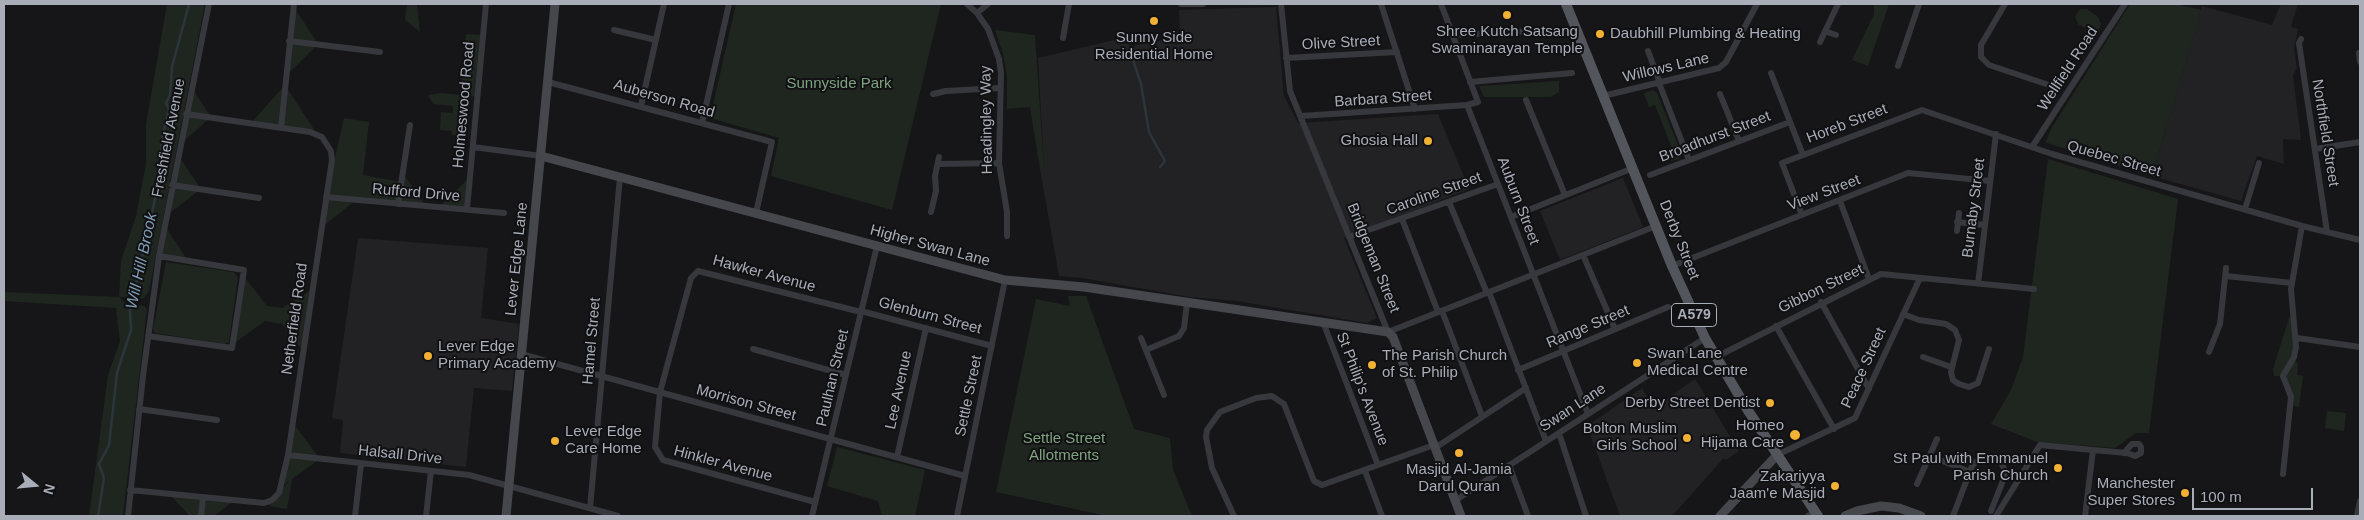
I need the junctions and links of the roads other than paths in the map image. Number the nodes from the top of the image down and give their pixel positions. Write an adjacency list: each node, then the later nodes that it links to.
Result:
1 (209, 4): 54 (street, Freshfield Avenue)
2 (294, 4): 30 (street)
3 (486, 4): 63 (street, Holmeswood Road)
4 (555, 4): 41 (street, Lever Edge Lane)
5 (664, 4): 29 (street)
6 (729, 4): 57 (street)
7 (967, 4): 21 (street, Headingley Way)
8 (988, 4): 21 (street)
9 (1069, 4): 27 (street)
10 (1181, 4): 11 (street)
11 (1203, 4)
12 (1281, 4): 36 (street, Bridgeman Street)
13 (1381, 4): 34 (street)
14 (1441, 4): 25 (street)
15 (1566, 4): 48 (main road, A579)
16 (1757, 4): 43 (street, Willows Lane)
17 (1838, 4): 24 (street)
18 (1919, 4): 38 (street)
19 (2005, 4): 44 (street)
20 (2125, 4): 64 (street, Wellfield Road)
21 (977, 13): 45 (street, Headingley Way)
22 (614, 30): 29 (street)
23 (1557, 30): 25 (street)
24 (1826, 31): 26 (street); 31 (street)
25 (1452, 35): 42 (street)
26 (1836, 35)
27 (1063, 38)
28 (2301, 39): 65 (street, Northfield Street)
29 (656, 40): 51 (street)
30 (289, 41): 33 (street); 59 (street)
31 (1820, 42)
32 (1648, 51): 43 (street)
33 (380, 52)
34 (1397, 52): 36 (street, Olive Street); 52 (street)
35 (2359, 53): 37 (street)
36 (1286, 58): 55 (street, Bridgeman Street)
37 (2360, 62)
38 (1898, 66)
39 (1572, 73): 42 (street)
40 (1771, 73): 56 (street)
41 (548, 82): 51 (street, Auberson Road); 67 (street, Lever Edge Lane)
42 (1470, 82): 50 (street)
43 (1659, 83): 48 (street, Willows Lane); 68 (street)
44 (2049, 85)
45 (1000, 88): 46 (street); 69 (street, Headingley Way)
46 (933, 94)
47 (1720, 94): 61 (street)
48 (1603, 96): 71 (main road, Derby Street / A579)
49 (1526, 100): 77 (street)
50 (1466, 105): 52 (street, Barbara Street); 75 (street, Auburn Street)
51 (641, 106): 57 (street, Auberson Road)
52 (1415, 109): 55 (street, Barbara Street)
53 (1922, 110): 60 (street, Quebec Street); 66 (street, Horeb Street)
54 (186, 114): 59 (street, Netherfield Road); 76 (street, Freshfield Avenue)
55 (1301, 116): 101 (street, Bridgeman Street)
56 (1790, 122): 61 (street, Broadhurst Street); 66 (street)
57 (702, 123): 87 (street, Auberson Road)
58 (410, 125): 82 (street)
59 (281, 128): 78 (street, Netherfield Road)
60 (1996, 134): 64 (street, Quebec Street); 74 (street, Burnaby Street)
61 (1739, 141): 68 (street, Broadhurst Street)
62 (2360, 142): 65 (street)
63 (472, 147): 67 (street, Higher Swan Lane); 84 (street, Holmeswood Road)
64 (2032, 147): 83 (street, Quebec Street)
65 (2315, 150): 99 (street, Northfield Street)
66 (1803, 155): 91 (street, Horeb Street)
67 (541, 156): 73 (street, Higher Swan Lane); 137 (street, Lever Edge Lane)
68 (1689, 160): 72 (street, Broadhurst Street)
69 (999, 163): 85 (street); 89 (street, Headingley Way)
70 (2260, 163): 83 (street)
71 (1633, 168): 77 (street); 96 (main road, Derby Street / A579)
72 (1650, 175)
73 (620, 177): 87 (street, Higher Swan Lane); 143 (street, Hamel Street)
74 (1990, 181): 80 (street, View Street); 95 (street, Burnaby Street)
75 (1498, 184): 81 (street, Caroline Street); 92 (street, Auburn Street)
76 (172, 185): 79 (street); 105 (street, Freshfield Avenue)
77 (1565, 195): 92 (street)
78 (326, 197): 82 (street, Rufford Drive); 162 (street, Netherfield Road)
79 (259, 198)
80 (1840, 201): 91 (street, View Street); 109 (street)
81 (1449, 202): 93 (street, Caroline Street); 114 (street)
82 (398, 204): 84 (street, Rufford Drive)
83 (2245, 209): 97 (street, Quebec Street)
84 (467, 210): 86 (street, Rufford Drive)
85 (931, 212)
86 (504, 213)
87 (756, 213): 103 (street, Higher Swan Lane)
88 (1958, 213): 94 (street)
89 (1008, 214): 90 (street); 100 (street, Headingley Way)
90 (1000, 215)
91 (1802, 215): 106 (street, View Street)
92 (1511, 217): 107 (street, Auburn Street)
93 (1402, 219): 101 (street, Caroline Street); 118 (street)
94 (1957, 222): 95 (street); 98 (street)
95 (1985, 225): 112 (street, Burnaby Street)
96 (1656, 226): 104 (street); 106 (main road, Derby Street / A579)
97 (2302, 226): 99 (street, Quebec Street); 111 (street)
98 (1956, 231)
99 (2327, 232): 102 (street, Quebec Street)
100 (1007, 236)
101 (1350, 237): 125 (street, Bridgeman Street)
102 (2360, 240)
103 (877, 246): 110 (street, Higher Swan Lane); 119 (street, Paulhan Street)
104 (1582, 254): 107 (street); 124 (street)
105 (159, 256): 126 (street, Freshfield Avenue); 126 (street)
106 (1672, 266): 128 (main road, Derby Street / A579)
107 (1533, 274): 114 (street); 135 (street, Auburn Street)
108 (1920, 278): 109 (street, Gibbon Street); 112 (street, Gibbon Street); 120 (street, Peace Street)
109 (1869, 279): 115 (street, Gibbon Street)
110 (1005, 280): 116 (street, Higher Swan Lane); 130 (street, Settle Street)
111 (2292, 283): 129 (street); 136 (street)
112 (1978, 284): 113 (street, Gibbon Street)
113 (2034, 289)
114 (1488, 292): 118 (street); 141 (street)
115 (1821, 302): 122 (street, Gibbon Street); 147 (street)
116 (1187, 303): 121 (street, Higher Swan Lane); 134 (street)
117 (1668, 307): 124 (street, Range Street)
118 (1440, 311): 125 (street); 152 (street)
119 (861, 312): 123 (street, Glenburn Street); 142 (street, Paulhan Street); 148 (street, Hawker Avenue)
120 (1903, 314): 140 (street); 147 (street, Peace Street)
121 (1323, 322): 125 (street, Higher Swan Lane); 168 (street, St Philip's Avenue)
122 (1776, 326): 138 (street, Gibbon Street); 154 (street)
123 (926, 328): 130 (street, Glenburn Street); 165 (street, Lee Avenue)
124 (1615, 329): 135 (street, Range Street)
125 (1388, 332): 159 (street, Bridgeman Street)
126 (148, 336): 150 (street, Freshfield Avenue)
127 (1141, 338): 134 (street)
128 (1705, 338): 138 (main road, Derby Street / A579); 151 (street, Swan Lane)
129 (2297, 338): 131 (street); 172 (street)
130 (992, 346): 173 (street, Settle Street)
131 (2360, 347)
132 (753, 349): 142 (street)
133 (1989, 349): 140 (street)
134 (1146, 350): 145 (street)
135 (1563, 351): 141 (street, Range Street); 151 (street, Auburn Street)
136 (2209, 352)
137 (521, 354): 143 (street, Morrison Street); 175 (street, Lever Edge Lane)
138 (1716, 357): 163 (main road, Derby Street / A579)
139 (1923, 357): 140 (street)
140 (1951, 367)
141 (1518, 370): 146 (street)
142 (846, 375): 156 (street, Paulhan Street)
143 (602, 376): 148 (street, Morrison Street); 181 (street, Hamel Street)
144 (1167, 380): 145 (street)
145 (1159, 383): 149 (street)
146 (1526, 388): 152 (street); 158 (street)
147 (1869, 389): 154 (street, Peace Street)
148 (660, 392): 156 (street, Morrison Street); 180 (street, Hinkler Avenue)
149 (1164, 395)
150 (138, 409): 153 (street); 176 (street, Freshfield Avenue)
151 (1588, 414): 155 (street, Swan Lane)
152 (1482, 416): 159 (street)
153 (217, 420)
154 (1834, 429): 163 (street, Peace Street)
155 (1559, 433): 158 (street, Swan Lane); 196 (street)
156 (831, 439): 165 (street, Morrison Street); 180 (street, Paulhan Street)
157 (1938, 439): 164 (street)
158 (1546, 441): 167 (street, Swan Lane)
159 (1435, 446): 168 (street); 178 (street, Bridgeman Street)
160 (2093, 450): 161 (street); 201 (street); 202 (street)
161 (2124, 453)
162 (288, 455): 166 (street, Halsall Drive); 177 (street, Netherfield Road)
163 (1777, 455): 183 (main road, Derby Street / A579); 197 (street)
164 (1930, 456): 171 (street); 174 (street)
165 (897, 457): 173 (street, Morrison Street)
166 (361, 464): 169 (street, Halsall Drive); 186 (street)
167 (1509, 464): 178 (street, Swan Lane); 195 (street)
168 (1378, 466): 170 (street)
169 (431, 471): 175 (street, Halsall Drive); 187 (street)
170 (1365, 471): 192 (street); 193 (street)
171 (1970, 472): 182 (street); 200 (street)
172 (2283, 474)
173 (965, 476): 191 (street, Settle Street)
174 (1918, 484)
175 (509, 486): 181 (street, Halsall Drive); 188 (street, Lever Edge Lane)
176 (130, 490): 177 (street, Netherfield Road); 184 (street, Freshfield Avenue)
177 (203, 498): 185 (street)
178 (1456, 500): 194 (street, Bridgeman Street)
179 (2360, 501): 203 (street)
180 (816, 502): 190 (street, Paulhan Street)
181 (590, 508): 189 (street, Halsall Drive)
182 (1991, 510)
183 (1813, 515)
184 (128, 516)
185 (201, 516)
186 (355, 516)
187 (426, 516)
188 (506, 516)
189 (618, 516)
190 (812, 516)
191 (957, 516)
192 (1234, 516)
193 (1382, 516)
194 (1461, 516)
195 (1528, 516)
196 (1586, 516)
197 (1720, 516)
198 (1845, 516): 199 (street)
199 (1921, 516)
200 (1953, 516)
201 (1996, 516)
202 (2085, 516)
203 (2358, 516)

